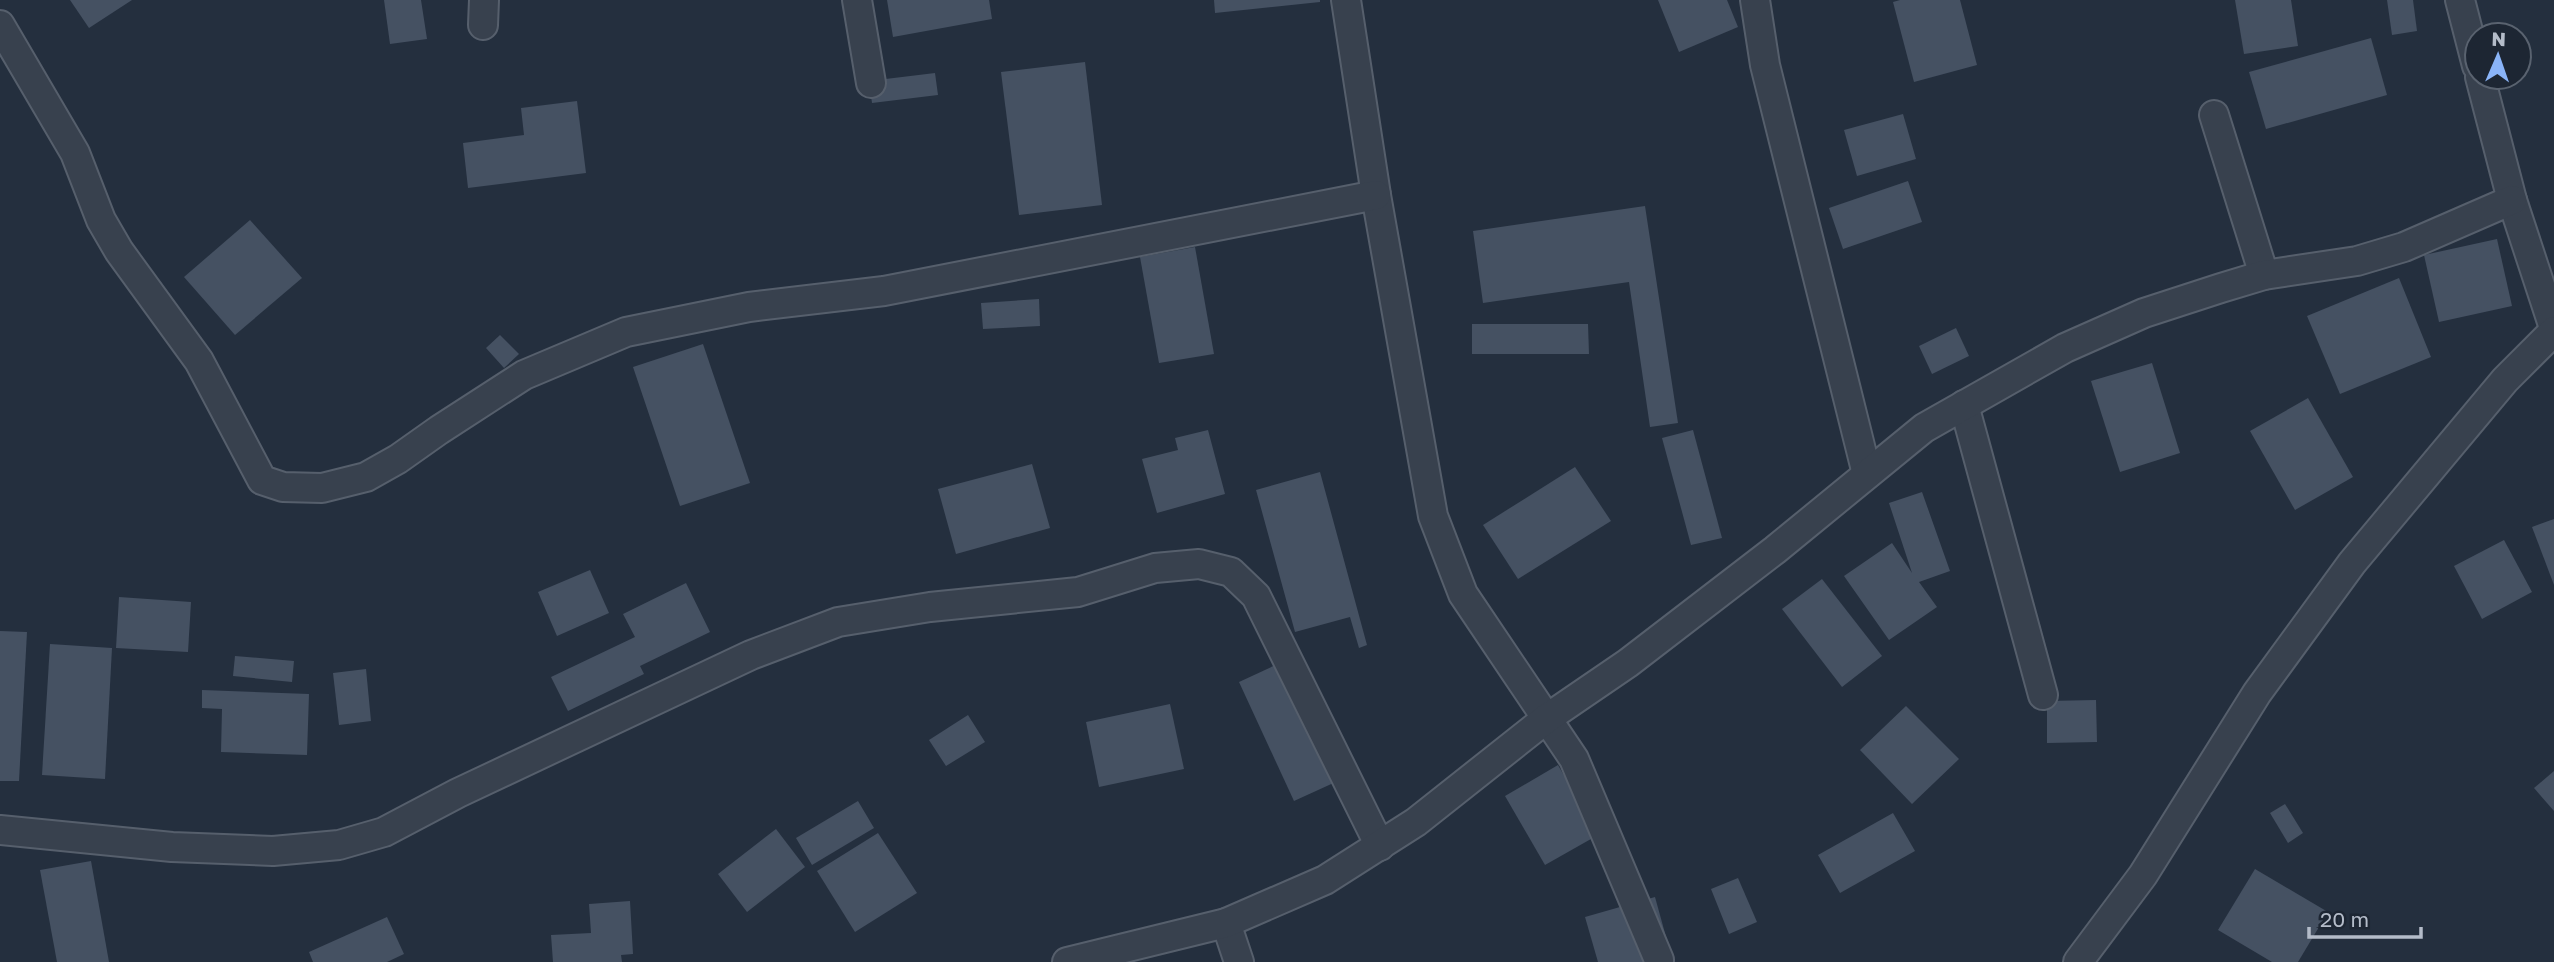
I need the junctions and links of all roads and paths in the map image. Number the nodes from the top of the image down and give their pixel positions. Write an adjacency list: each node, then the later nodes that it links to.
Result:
1 (857, 0): 7 (street)
2 (1346, 0): 10 (street)
3 (1755, 0): 15 (street)
4 (2460, 0): 5 (street)
5 (2465, 21)
6 (0, 25): 10 (street)
7 (871, 83)
8 (2484, 91): 11 (street)
9 (2214, 116): 12 (street)
10 (1376, 195): 17 (street)
11 (2512, 200): 12 (street); 13 (street)
12 (2264, 275): 14 (street)
13 (2554, 330): 24 (street)
14 (1964, 405): 15 (street); 16 (street)
15 (1867, 474): 17 (street)
16 (2043, 695)
17 (1546, 719): 19 (street); 21 (street)
18 (0, 830): 19 (street)
19 (1380, 846): 20 (street)
20 (1226, 923): 22 (street); 23 (street)
21 (1659, 960)
22 (1067, 962)
23 (1240, 962)
24 (2078, 962)

